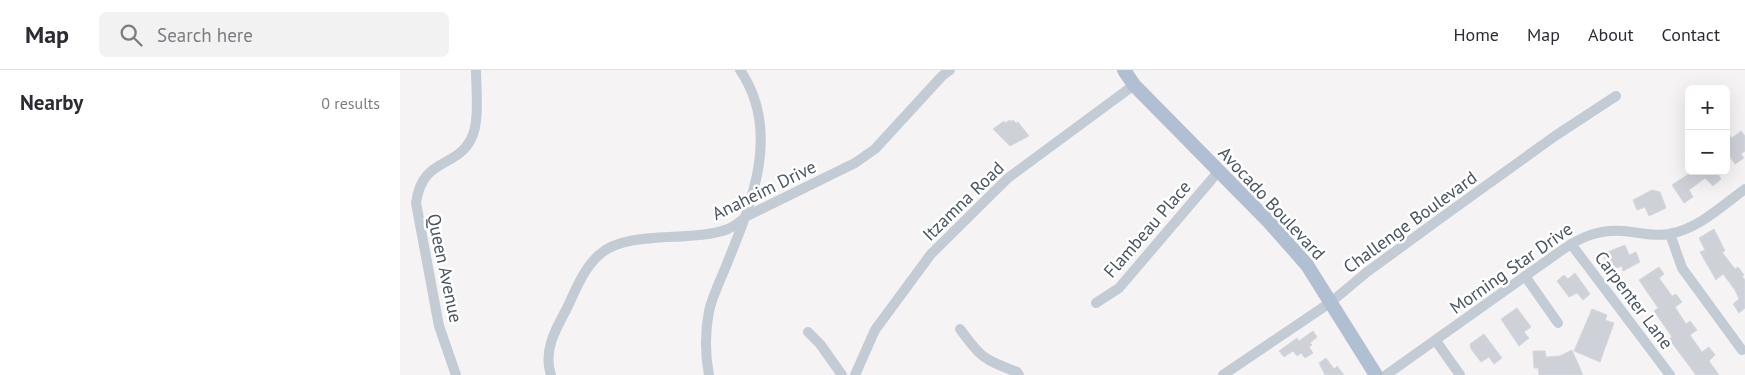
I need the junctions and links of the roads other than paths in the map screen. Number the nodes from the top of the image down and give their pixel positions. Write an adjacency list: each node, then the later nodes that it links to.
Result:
1 (476, 70): 20 (street, Queen Avenue)
2 (740, 70): 9 (street)
3 (950, 70): 9 (street, Anaheim Drive)
4 (1124, 70): 5 (main road, Avocado Boulevard)
5 (1134, 85): 7 (main road, Avocado Boulevard); 24 (street, Itzamna Road)
6 (1616, 96): 14 (street, Challenge Boulevard)
7 (1218, 172): 13 (street, Flambeau Place); 14 (main road, Avocado Boulevard)
8 (1745, 189): 10 (street, Morning Star Drive)
9 (746, 216): 21 (street, Anaheim Drive); 22 (street)
10 (1670, 234): 11 (street, Morning Star Drive); 19 (street)
11 (1570, 244): 12 (street, Morning Star Drive); 30 (street, Carpenter Lane)
12 (1525, 276): 15 (street); 18 (street, Morning Star Drive)
13 (1096, 302)
14 (1331, 302): 26 (street, Challenge Boulevard); 27 (main road, Avocado Boulevard)
15 (1558, 323)
16 (960, 329): 25 (street)
17 (808, 332): 23 (street)
18 (1436, 341): 28 (street, Morning Star Drive); 29 (street)
19 (1742, 350)
20 (456, 375)
21 (552, 375)
22 (709, 375)
23 (842, 375)
24 (855, 375)
25 (1019, 375)
26 (1223, 375)
27 (1376, 375)
28 (1386, 375)
29 (1460, 375)
30 (1670, 375)

